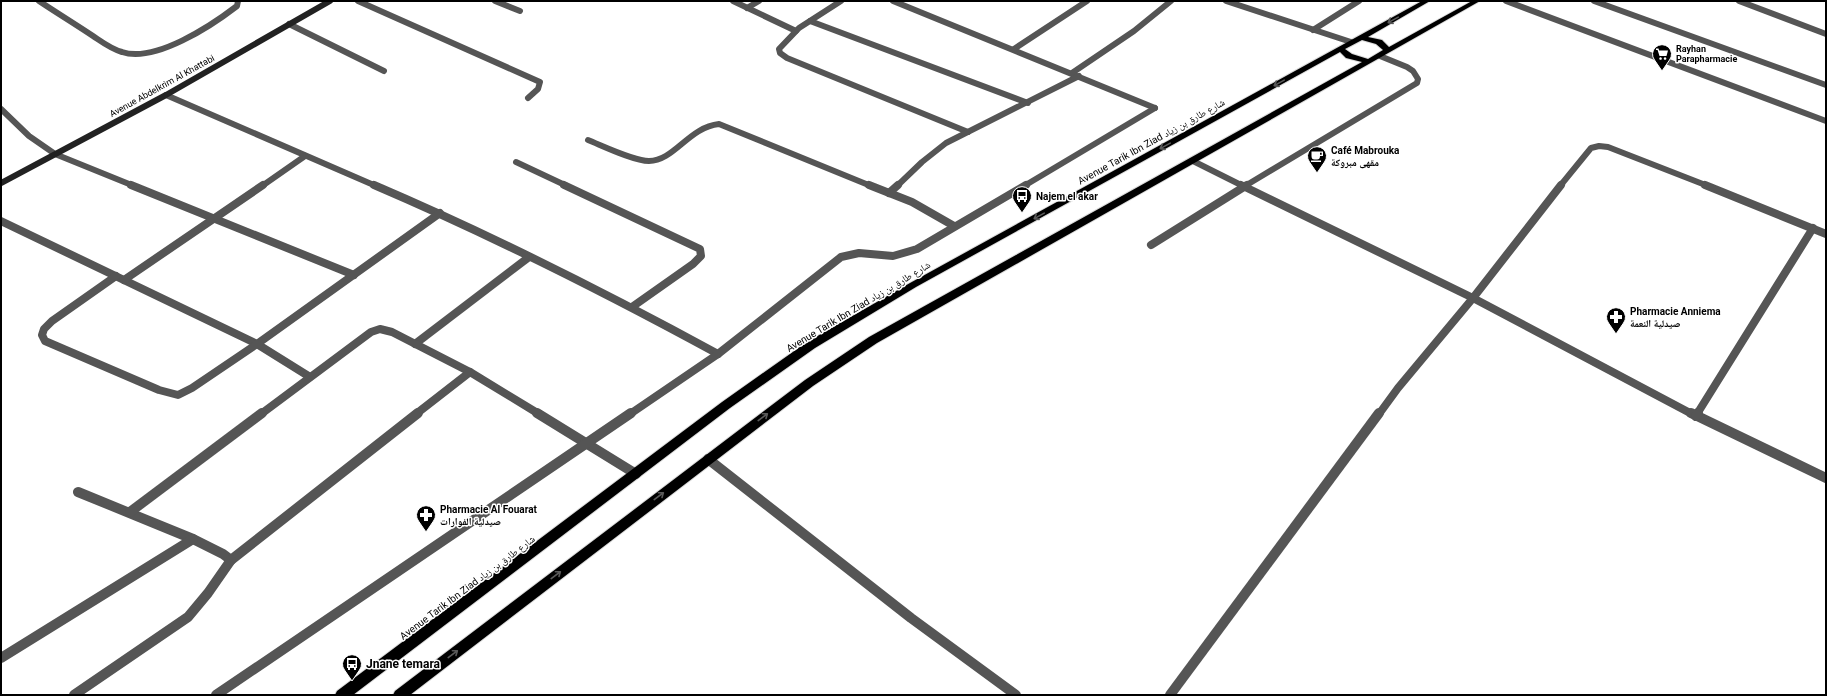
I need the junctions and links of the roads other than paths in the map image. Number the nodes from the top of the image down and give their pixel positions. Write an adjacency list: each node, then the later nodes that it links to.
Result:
1 (39, 1): 2 (street)
2 (238, 1)
3 (330, 1): 22 (main road, Avenue Abdelkrim Al Khattabi)
4 (358, 1): 36 (street)
5 (495, 1): 20 (street)
6 (733, 1): 19 (street)
7 (759, 1): 19 (street)
8 (841, 1): 21 (street)
9 (893, 1): 28 (street)
10 (1087, 1): 28 (street)
11 (1172, 1): 33 (street)
12 (1226, 1): 23 (street)
13 (1359, 1): 23 (street)
14 (1427, 1): 26 (main road, Avenue Tarik Ibn Ziad شارع طارق بن زياد, one-way to 26)
15 (1477, 1): 30 (main road)
16 (1506, 1): 39 (street)
17 (1594, 1): 34 (street)
18 (1739, 1): 25 (street)
19 (747, 8): 24 (street)
20 (520, 11)
21 (810, 21): 24 (street); 37 (street)
22 (289, 24): 32 (street); 35 (main road, Avenue Abdelkrim Al Khattabi)
23 (1313, 30): 27 (street)
24 (796, 31): 40 (street)
25 (1826, 34)
26 (1362, 37): 27 (main road, Avenue Tarik Ibn Ziad شارع طارق بن زياد); 30 (main road)
27 (1351, 42): 29 (main road, Avenue Tarik Ibn Ziad شارع طارق بن زياد)
28 (1014, 49): 33 (street)
29 (1340, 49): 31 (main road); 70 (main road, Avenue Tarik Ibn Ziad شارع طارق بن زياد, one-way to 70)
30 (1384, 54): 31 (main road); 47 (street)
31 (1369, 62): 44 (main road)
32 (384, 71)
33 (1076, 75): 37 (street); 52 (street)
34 (1826, 85)
35 (166, 94): 42 (main road, Avenue Abdelkrim Al Khattabi); 43 (street)
36 (528, 98)
37 (1028, 104): 40 (street)
38 (1, 109): 42 (street)
39 (1826, 122)
40 (968, 132): 48 (street)
41 (588, 140): 48 (street)
42 (55, 154): 46 (main road, Avenue Abdelkrim Al Khattabi); 50 (street)
43 (305, 156): 49 (street); 50 (street)
44 (1192, 161): 47 (street); 69 (main road, one-way to 44)
45 (516, 162): 61 (street)
46 (1, 183)
47 (1243, 187): 55 (street); 60 (street)
48 (889, 193): 52 (street)
49 (440, 213): 56 (street); 57 (street)
50 (215, 218): 57 (street); 59 (street)
51 (1, 221): 58 (street)
52 (954, 226): 64 (street)
53 (1812, 228): 54 (street); 60 (street); 67 (street)
54 (1826, 234)
55 (1151, 245)
56 (529, 257): 61 (street); 63 (street)
57 (354, 275): 62 (street)
58 (116, 276): 59 (street); 62 (street)
59 (124, 280): 62 (street)
60 (1473, 298): 67 (street); 82 (street)
61 (632, 307): 64 (street)
62 (257, 344): 66 (street)
63 (415, 344): 65 (street); 66 (street)
64 (718, 354): 68 (street)
65 (470, 372): 68 (street); 75 (street)
66 (310, 377): 73 (street)
67 (1696, 416): 71 (street)
68 (586, 443): 70 (street); 78 (street)
69 (708, 458): 80 (main road, one-way to 69); 81 (street)
70 (636, 474): 79 (main road, Avenue Tarik Ibn Ziad شارع طارق بن زياد)
71 (1826, 478)
72 (78, 492): 73 (street)
73 (130, 512): 74 (street)
74 (193, 539): 75 (street); 76 (street)
75 (231, 560): 77 (street)
76 (1, 658)
77 (74, 695)
78 (216, 695)
79 (342, 695)
80 (400, 695)
81 (1016, 695)
82 (1170, 695)

